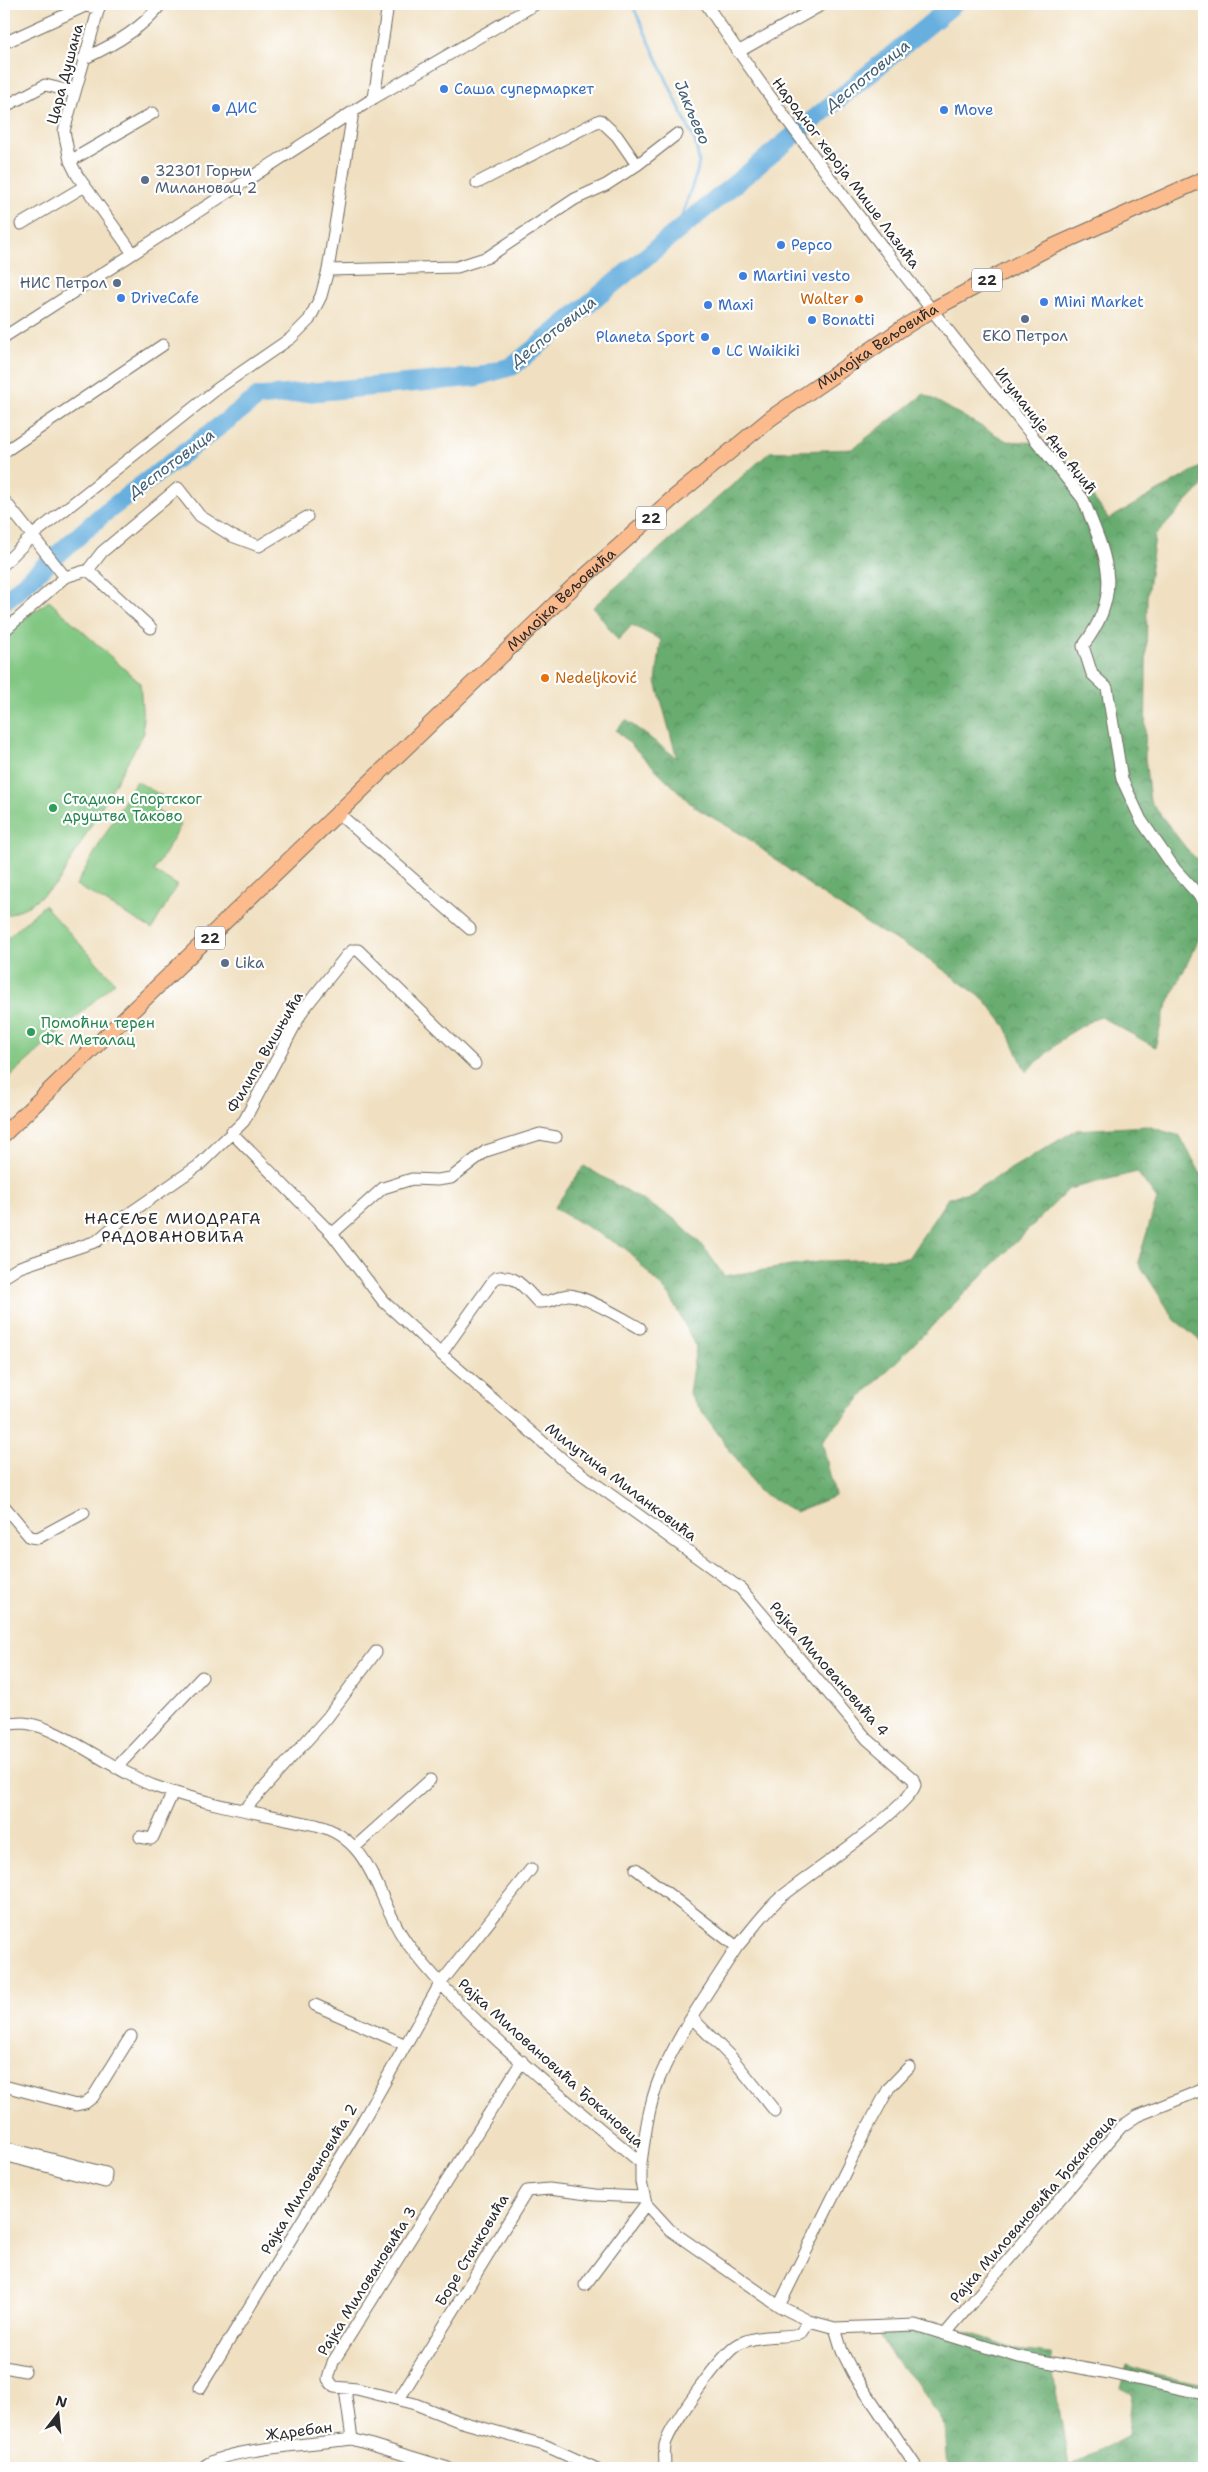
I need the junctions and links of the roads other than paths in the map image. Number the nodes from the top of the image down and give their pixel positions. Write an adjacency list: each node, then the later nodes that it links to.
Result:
1 (161, 4): 9 (street)
2 (388, 4): 11 (street)
3 (536, 4): 11 (street)
4 (706, 4): 8 (street, Народног хероја Мише Лазића)
5 (823, 4): 8 (street)
6 (99, 6): 7 (street); 9 (street, Цара Душана)
7 (4, 43)
8 (738, 52): 24 (street, Народног хероја Мише Лазића)
9 (83, 59): 10 (street, Цара Душана)
10 (74, 92): 12 (street); 16 (street, Цара Душана)
11 (374, 98): 13 (street)
12 (4, 107)
13 (353, 112): 22 (street); 23 (street)
14 (153, 113): 16 (street)
15 (677, 134): 17 (street)
16 (70, 161): 20 (street, Цара Душана)
17 (638, 165): 19 (street); 23 (street)
18 (1204, 178): 24 (main road, Милојка Вељовића / 22)
19 (478, 183)
20 (85, 186): 21 (street); 22 (street, Цара Душана)
21 (21, 224)
22 (132, 252): 25 (street)
23 (328, 270): 30 (street)
24 (932, 310): 36 (main road, Милојка Вељовића / 22); 37 (street, Игуманије Ане Аџић)
25 (4, 336)
26 (162, 345): 27 (street)
27 (4, 452)
28 (4, 500): 30 (street)
29 (307, 516): 32 (street)
30 (33, 535): 31 (street); 33 (street)
31 (4, 564)
32 (88, 570): 33 (street); 34 (street)
33 (62, 574): 35 (street)
34 (151, 628)
35 (4, 631)
36 (338, 814): 38 (street); 41 (main road, Милојка Вељовића / 22)
37 (1204, 901)
38 (470, 929)
39 (475, 1064): 40 (street, Филипа Вишњића)
40 (231, 1132): 43 (street, Милутина Миланковића); 44 (street, Филипа Вишњића)
41 (4, 1134)
42 (556, 1137): 43 (street)
43 (332, 1234): 46 (street, Милутина Миланковића)
44 (4, 1277)
45 (640, 1328): 46 (street)
46 (440, 1354): 49 (street, Милутина Миланковића)
47 (4, 1506): 48 (street)
48 (84, 1513)
49 (741, 1590): 61 (street, Рајка Миловановића 4)
50 (376, 1652): 56 (street)
51 (202, 1677): 53 (street)
52 (4, 1725): 53 (street, Рајка Миловановића Ђокановца)
53 (116, 1768): 55 (street, Рајка Миловановића Ђокановца)
54 (430, 1780): 58 (street)
55 (173, 1792): 56 (street, Рајка Миловановића Ђокановца); 57 (street)
56 (244, 1810): 58 (street, Рајка Миловановића Ђокановца)
57 (140, 1838)
58 (355, 1847): 62 (street, Рајка Миловановића Ђокановца)
59 (636, 1868): 61 (street)
60 (531, 1869): 62 (street, Рајка Миловановића Ђокановца)
61 (737, 1947): 64 (street, Рајка Миловановића 4)
62 (440, 1984): 66 (street, Рајка Миловановића 2); 67 (street, Рајка Миловановића Ђокановца)
63 (315, 2005): 66 (street)
64 (693, 2019): 71 (street); 74 (street, Рајка Миловановића 4)
65 (131, 2036): 69 (street)
66 (406, 2045): 83 (street, Рајка Миловановића 2)
67 (522, 2061): 74 (street, Рајка Миловановића Ђокановца); 84 (street, Рајка Миловановића 3)
68 (909, 2067): 77 (street)
69 (4, 2086)
70 (1204, 2088): 80 (street, Рајка Миловановића Ђокановца)
71 (775, 2111)
72 (4, 2146): 73 (street)
73 (4, 2155)
74 (641, 2163): 75 (street, Рајка Миловановића Ђокановца)
75 (644, 2201): 76 (street); 77 (street); 86 (street, Боре Станковића)
76 (585, 2285)
77 (779, 2306): 78 (street)
78 (808, 2322): 79 (street); 91 (street)
79 (835, 2328): 80 (street); 92 (street)
80 (946, 2333): 85 (street)
81 (4, 2367): 82 (street)
82 (25, 2371)
83 (200, 2388)
84 (345, 2389): 86 (street); 87 (street, Ждребан)
85 (1204, 2394)
86 (399, 2399): 90 (street)
87 (352, 2439): 88 (street, Ждребан); 89 (street)
88 (203, 2468)
89 (448, 2468)
90 (595, 2468)
91 (665, 2468)
92 (918, 2468)

